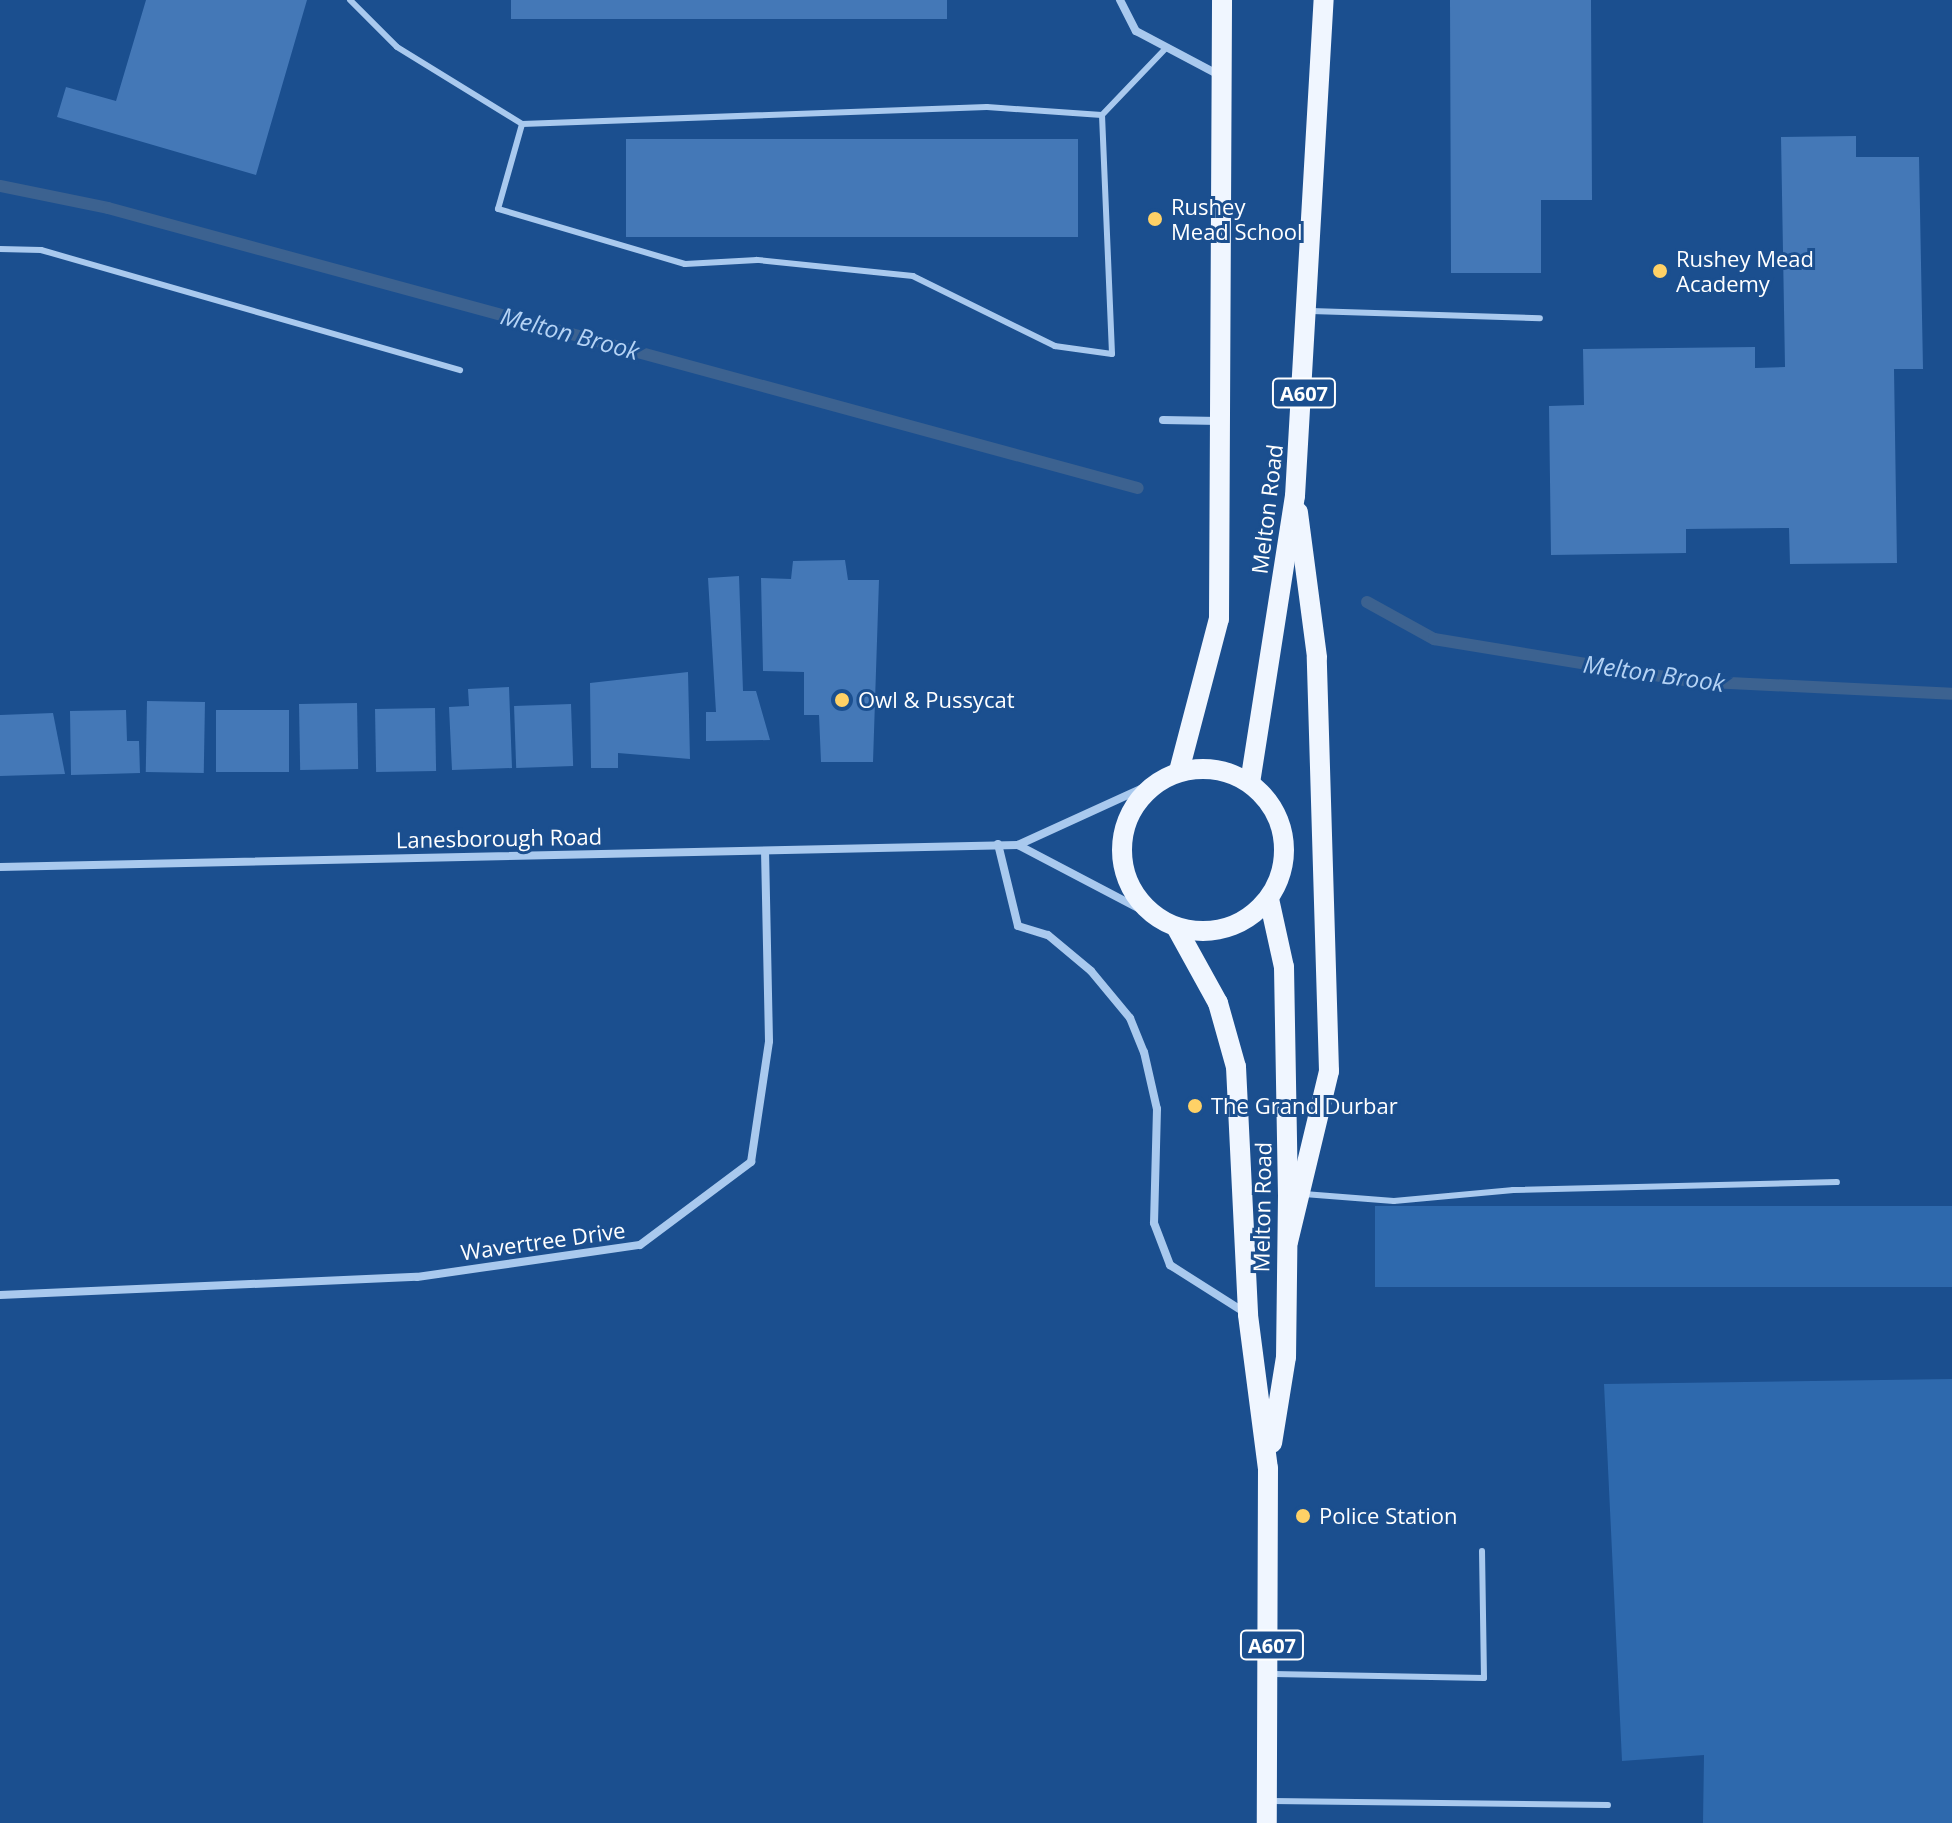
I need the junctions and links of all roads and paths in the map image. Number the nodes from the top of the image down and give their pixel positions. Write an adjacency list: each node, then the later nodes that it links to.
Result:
1 (350, 0): 8 (lane)
2 (1120, 0): 5 (street)
3 (1222, 0): 6 (main road, Melton Road)
4 (1324, 0): 10 (main road, Melton Road / A607)
5 (1166, 48): 6 (street); 7 (lane)
6 (1220, 75): 14 (main road, Melton Road)
7 (1102, 115): 8 (lane); 8 (lane)
8 (522, 124)
9 (0, 249): 12 (lane)
10 (1311, 311): 11 (lane); 15 (main road, Melton Road / A607)
11 (1540, 318)
12 (460, 370)
13 (1163, 420): 14 (street)
14 (1220, 421): 16 (main road, Melton Road)
15 (1295, 496): 18 (main road, Melton Road / A607); 27 (main road)
16 (1179, 771): 17 (main road); 18 (main road)
17 (1154, 783): 20 (street, Lanesborough Road); 24 (main road)
18 (1250, 783): 23 (main road)
19 (998, 844): 20 (street, Lanesborough Road); 21 (street, Lanesborough Road); 29 (street)
20 (1018, 845): 24 (street, Lanesborough Road)
21 (765, 851): 22 (street, Lanesborough Road); 28 (street, Wavertree Drive)
22 (0, 867)
23 (1269, 899): 25 (main road); 27 (main road, Melton Road / A607)
24 (1155, 917): 25 (main road)
25 (1176, 927): 29 (main road, Melton Road / A607)
26 (1837, 1182): 27 (lane)
27 (1295, 1195): 30 (main road, Melton Road / A607)
28 (0, 1295)
29 (1248, 1315): 30 (main road, Melton Road / A607)
30 (1268, 1468): 32 (main road, Melton Road / A607)
31 (1482, 1551): 32 (lane)
32 (1273, 1674): 33 (main road, Melton Road / A607)
33 (1267, 1801): 34 (lane); 35 (main road, Melton Road / A607)
34 (1608, 1805)
35 (1267, 1823)

